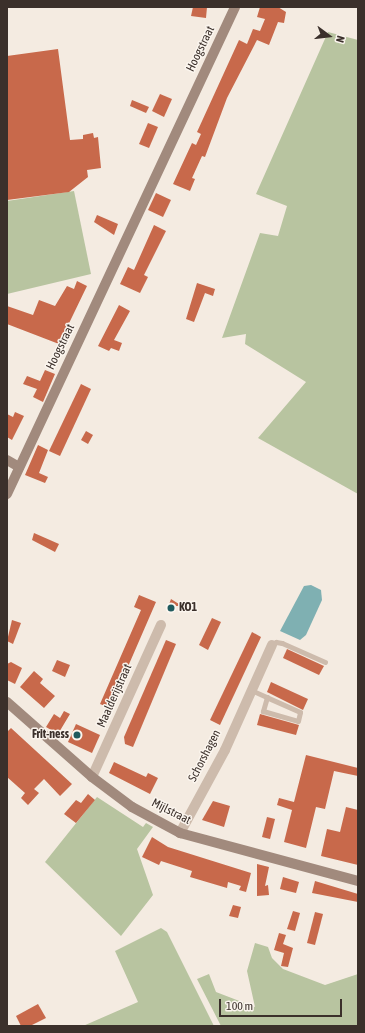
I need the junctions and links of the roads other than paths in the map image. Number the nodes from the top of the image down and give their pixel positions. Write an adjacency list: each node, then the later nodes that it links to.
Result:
1 (235, 7): 3 (street, Hoogstraat)
2 (7, 460): 3 (street)
3 (19, 467): 4 (street, Hoogstraat)
4 (7, 494)
5 (161, 625): 11 (street, Maalderijstraat)
6 (272, 645): 7 (lane, Schorshagen); 8 (street, Schorshagen)
7 (325, 662)
8 (251, 690): 9 (lane); 12 (street, Schorshagen)
9 (267, 697): 9 (lane)
10 (7, 702): 11 (street, Mijlstraat)
11 (92, 777): 12 (street, Mijlstraat)
12 (180, 832): 13 (street, Mijlstraat)
13 (358, 881)

